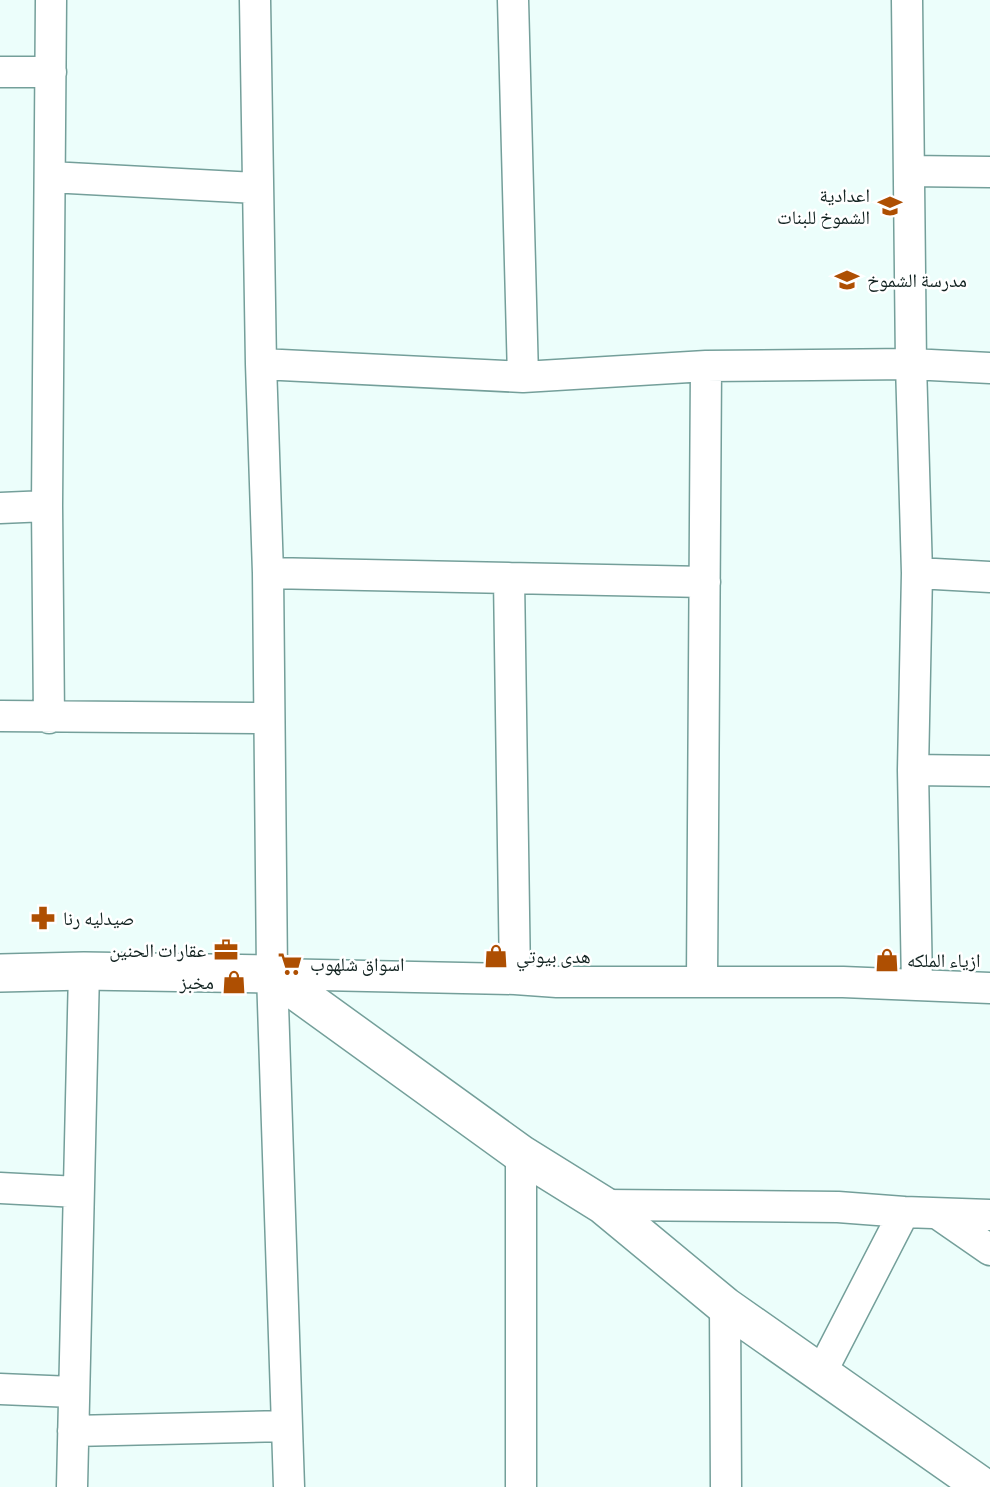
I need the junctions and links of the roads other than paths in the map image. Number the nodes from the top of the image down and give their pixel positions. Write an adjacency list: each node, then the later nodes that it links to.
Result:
1 (51, 0): 6 (street)
2 (255, 0): 10 (street)
3 (513, 0): 15 (street)
4 (907, 0): 7 (street)
5 (0, 72): 6 (street)
6 (51, 72): 9 (street)
7 (909, 171): 8 (street); 12 (street)
8 (990, 172)
9 (50, 177): 10 (street); 16 (street)
10 (257, 188): 11 (street)
11 (261, 364): 15 (street); 18 (street)
12 (911, 364): 13 (street); 14 (street); 19 (street)
13 (706, 366): 15 (street); 22 (street)
14 (990, 368)
15 (523, 377)
16 (47, 506): 17 (street); 24 (street)
17 (0, 508)
18 (268, 573): 21 (street); 25 (street)
19 (917, 573): 20 (street); 26 (street)
20 (990, 577)
21 (509, 578): 22 (street); 31 (street)
22 (705, 582): 32 (street)
23 (0, 716): 24 (street)
24 (49, 718): 25 (street)
25 (269, 718): 30 (street)
26 (913, 770): 27 (street); 33 (street)
27 (990, 771)
28 (84, 971): 29 (street); 30 (street); 37 (street)
29 (0, 973)
30 (272, 974): 31 (street); 35 (street); 47 (street)
31 (516, 979): 32 (street)
32 (702, 982): 33 (street)
33 (917, 985): 34 (street)
34 (990, 988)
35 (521, 1154): 38 (street); 51 (street)
36 (0, 1188): 37 (street)
37 (78, 1192): 46 (street)
38 (603, 1205): 39 (street); 43 (street)
39 (904, 1212): 40 (street); 44 (street)
40 (938, 1214): 41 (street); 42 (street)
41 (990, 1215)
42 (990, 1250)
43 (725, 1306): 44 (street); 52 (street)
44 (821, 1373): 53 (street)
45 (0, 1390): 46 (street)
46 (74, 1392): 48 (street)
47 (287, 1426): 48 (street); 50 (street)
48 (73, 1431): 49 (street)
49 (72, 1487)
50 (289, 1487)
51 (521, 1487)
52 (726, 1487)
53 (983, 1487)

